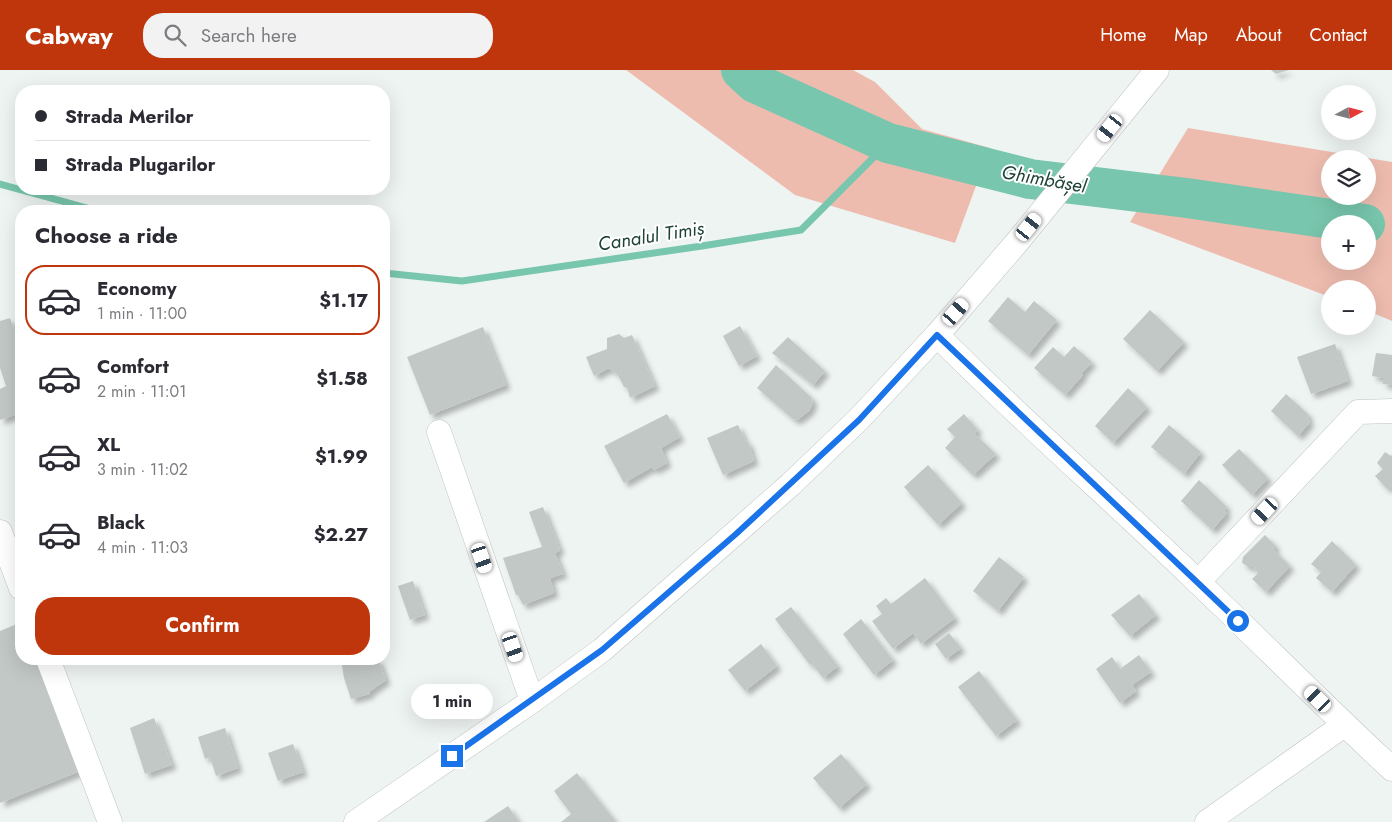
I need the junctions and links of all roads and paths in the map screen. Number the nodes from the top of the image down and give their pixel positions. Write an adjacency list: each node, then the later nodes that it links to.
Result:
1 (1157, 70): 2 (street)
2 (937, 335): 7 (street); 9 (street)
3 (1392, 411): 7 (street)
4 (438, 432): 9 (street)
5 (0, 532): 6 (street)
6 (15, 572)
7 (1198, 582): 10 (street)
8 (50, 665): 12 (street)
9 (532, 701): 13 (street)
10 (1344, 725): 11 (street); 14 (street)
11 (1392, 769)
12 (110, 822)
13 (356, 822)
14 (1206, 822)

